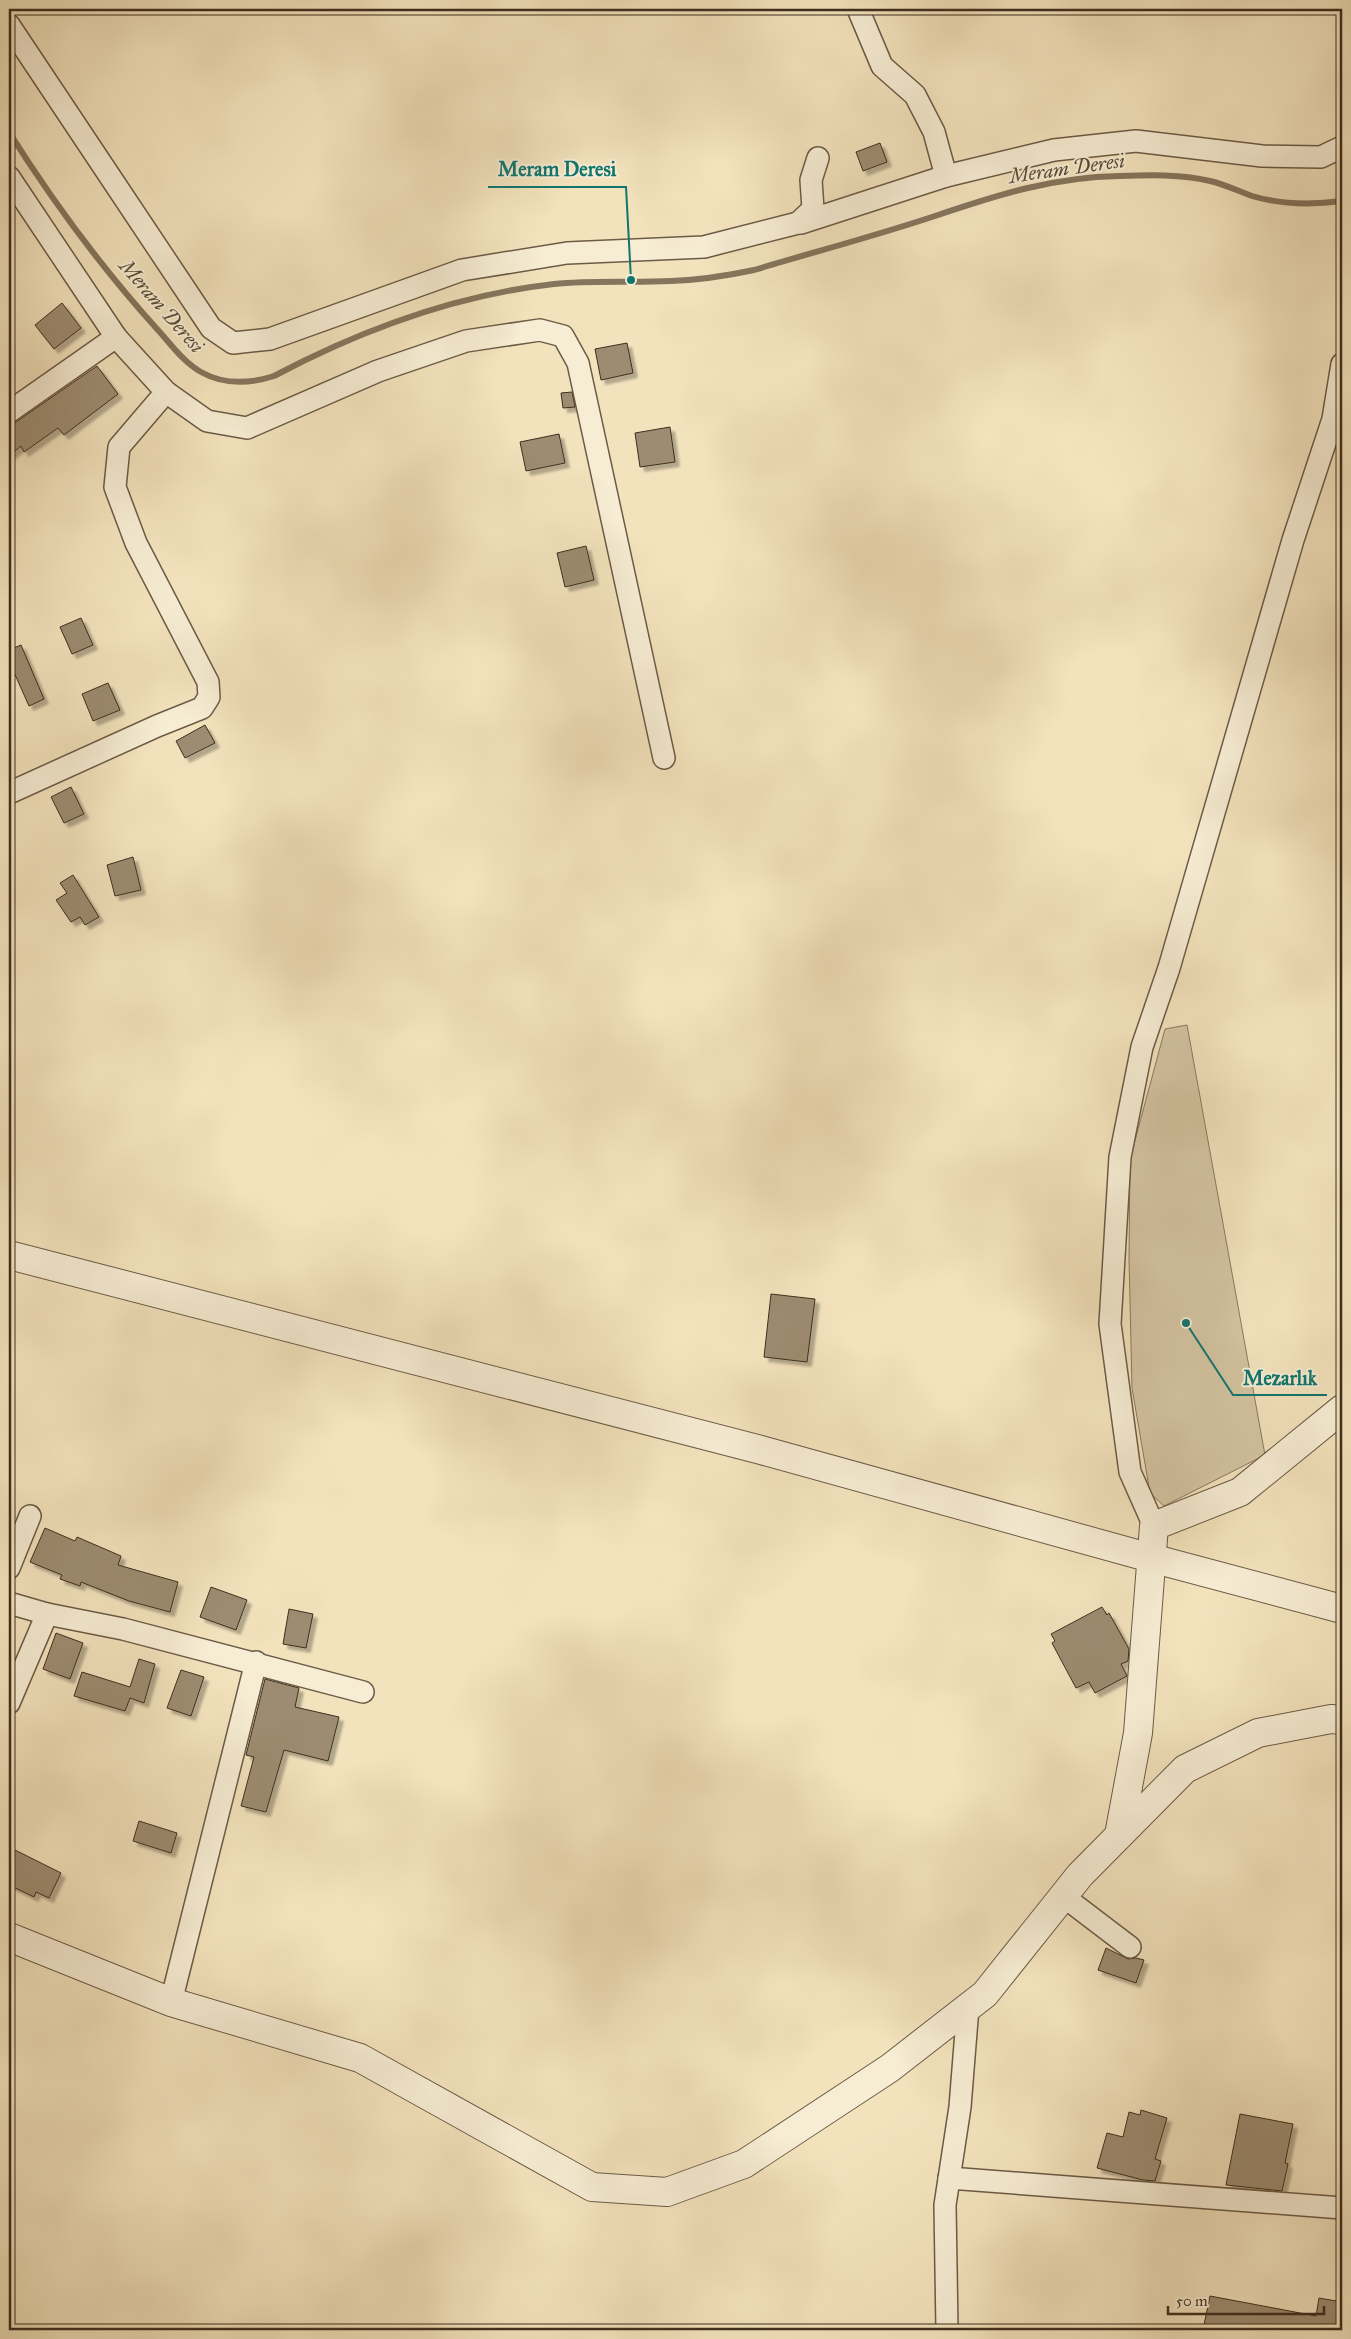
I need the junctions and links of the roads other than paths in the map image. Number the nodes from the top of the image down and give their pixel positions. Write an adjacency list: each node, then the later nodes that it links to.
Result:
1 (858, 9): 5 (street)
2 (9, 25): 7 (street)
3 (1342, 147): 5 (street)
4 (818, 158): 7 (street)
5 (946, 176): 7 (street)
6 (9, 178): 8 (street)
7 (798, 223)
8 (116, 337): 10 (street); 11 (street)
9 (1342, 364): 17 (street)
10 (166, 392): 12 (street); 13 (street)
11 (9, 412)
12 (664, 758)
13 (9, 793)
14 (9, 1255): 18 (street)
15 (1342, 1409): 17 (street)
16 (30, 1516): 19 (street)
17 (1154, 1526): 18 (street)
18 (1151, 1558): 21 (street); 27 (street)
19 (9, 1568)
20 (9, 1603): 22 (street)
21 (1342, 1609)
22 (47, 1614): 23 (street); 25 (street)
23 (256, 1662): 24 (street); 31 (street)
24 (363, 1692)
25 (9, 1703)
26 (1342, 1720): 27 (street)
27 (1120, 1835): 28 (street)
28 (1063, 1896): 30 (street); 32 (street)
29 (9, 1937): 31 (street)
30 (1130, 1947)
31 (171, 2002): 32 (street)
32 (968, 2007): 33 (street)
33 (949, 2178): 34 (street); 35 (street)
34 (1342, 2208)
35 (947, 2330)

